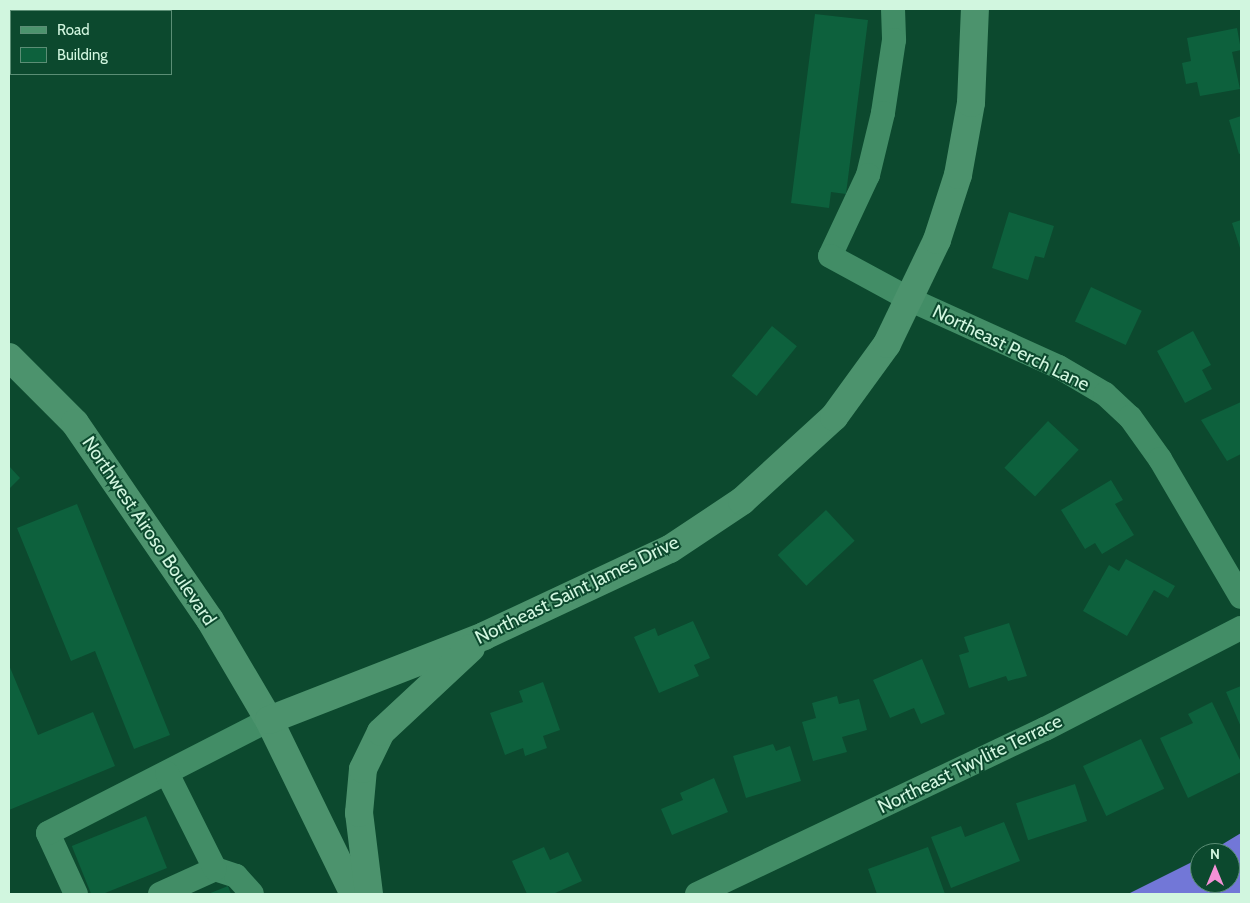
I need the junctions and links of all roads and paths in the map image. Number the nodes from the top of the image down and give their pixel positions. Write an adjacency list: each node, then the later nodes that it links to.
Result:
1 (893, 9): 3 (street, Northeast Perch Lane)
2 (975, 9): 3 (main road, Northeast Saint James Drive)
3 (910, 300): 5 (street, Northeast Perch Lane); 7 (main road, Northeast Saint James Drive)
4 (9, 357): 8 (main road, Northwest Airoso Boulevard)
5 (1241, 597)
6 (1241, 628): 16 (street, Northeast Twylite Terrace)
7 (484, 636): 8 (main road, Northeast Saint James Drive); 15 (main road)
8 (269, 720): 9 (street); 14 (main road, Northwest Airoso Boulevard)
9 (167, 773): 10 (street); 11 (street)
10 (215, 869): 12 (street); 13 (street)
11 (76, 894)
12 (160, 894)
13 (252, 894)
14 (354, 894)
15 (369, 894)
16 (697, 894)

